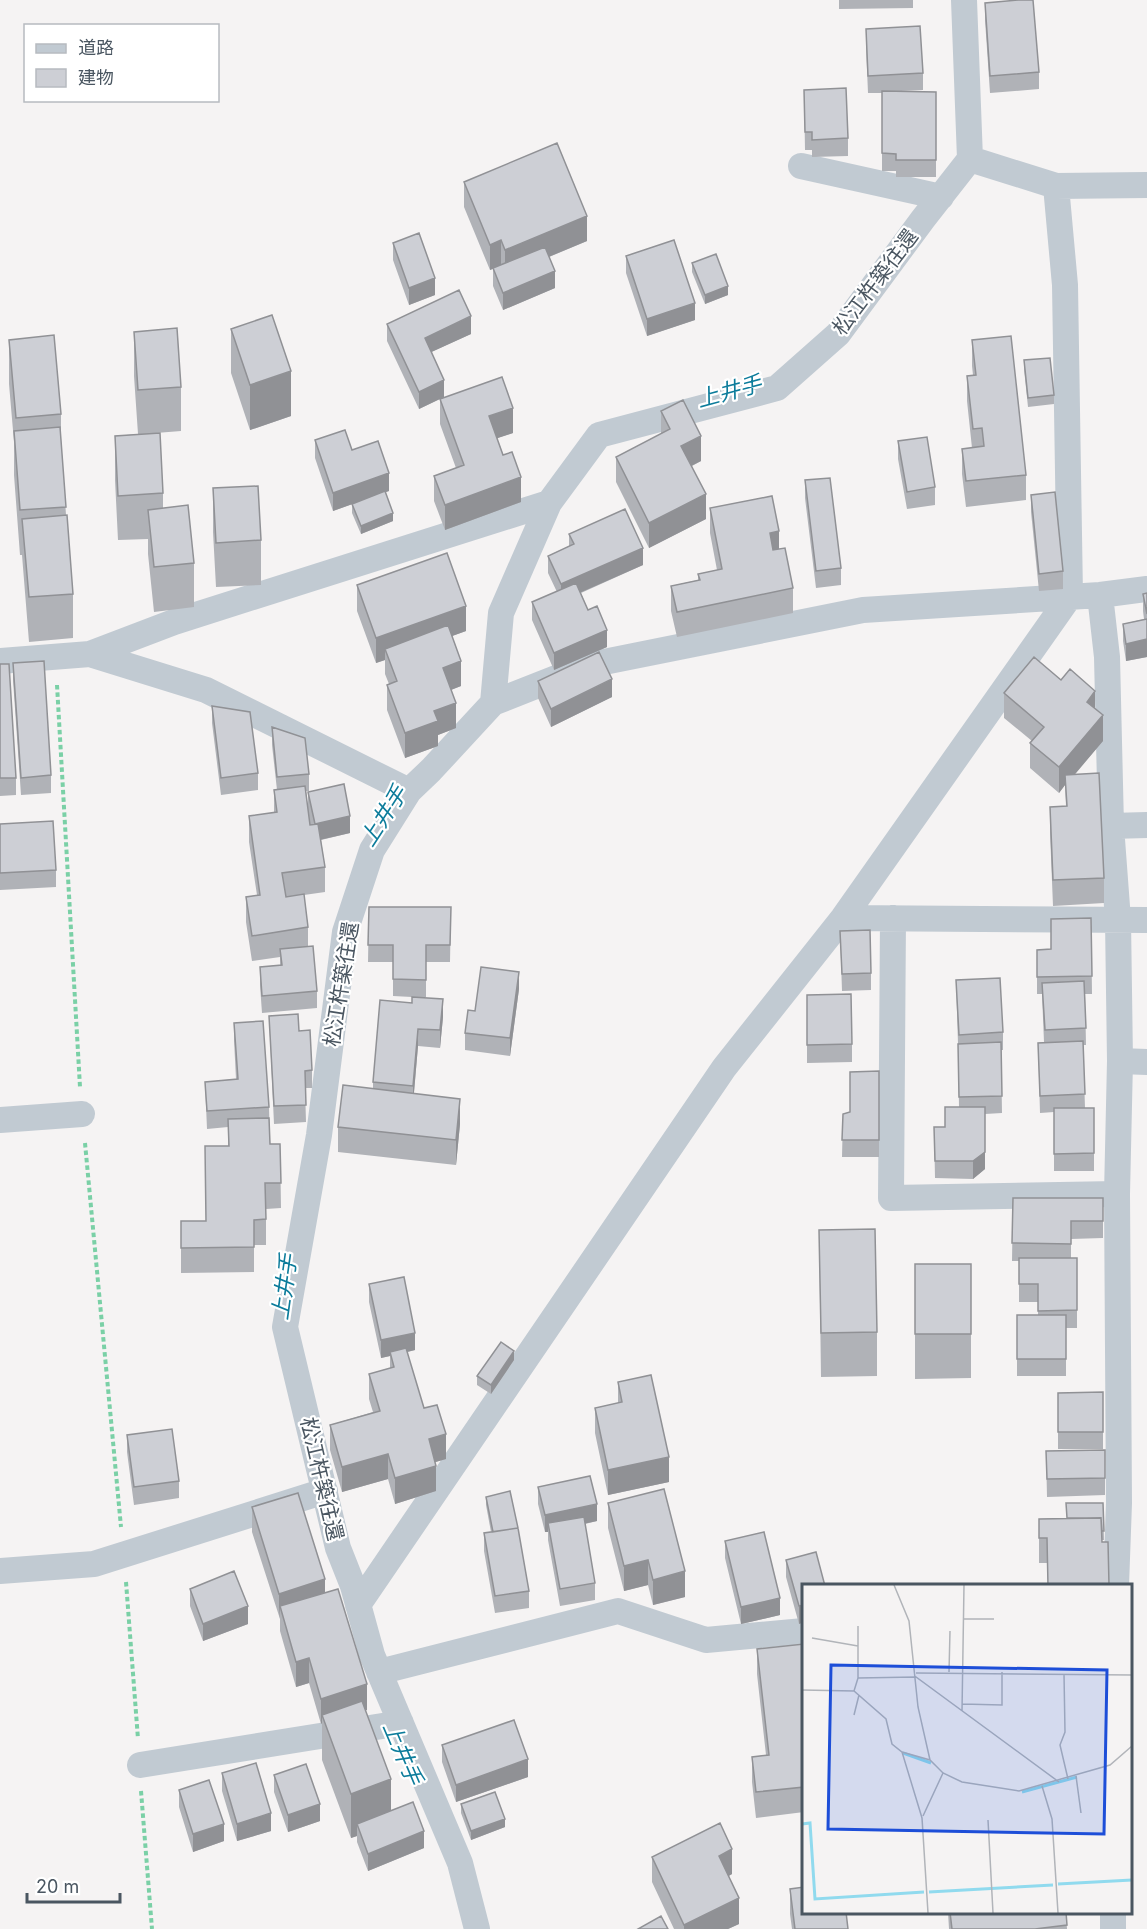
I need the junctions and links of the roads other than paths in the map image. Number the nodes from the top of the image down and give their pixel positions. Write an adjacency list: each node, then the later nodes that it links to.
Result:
1 (964, 0): 2 (street)
2 (970, 159): 5 (street); 6 (street, 松江杵築往還)
3 (801, 166): 6 (street)
4 (1147, 185): 5 (street)
5 (1056, 186): 10 (street)
6 (941, 196): 7 (street, 松江杵築往還)
7 (549, 504): 11 (street); 13 (street, 松江杵築往還)
8 (1147, 589): 9 (street)
9 (1100, 595): 10 (street); 16 (street)
10 (1071, 596): 13 (street); 17 (street)
11 (90, 654): 12 (street); 14 (street)
12 (0, 661)
13 (493, 703): 14 (street, 松江杵築往還)
14 (409, 791): 26 (street, 松江杵築往還)
15 (1147, 825): 16 (street)
16 (1111, 826): 19 (street)
17 (843, 918): 18 (street); 29 (street)
18 (893, 918): 19 (street); 25 (street)
19 (1118, 920): 20 (street); 21 (street)
20 (1147, 920)
21 (1120, 1061): 22 (street); 25 (street)
22 (1147, 1062)
23 (82, 1114): 24 (street)
24 (0, 1120)
25 (1117, 1194): 28 (street)
26 (326, 1491): 27 (street); 29 (street, 松江杵築往還)
27 (0, 1571)
28 (1116, 1584)
29 (358, 1605): 31 (street, 松江杵築往還)
30 (802, 1631): 31 (street)
31 (379, 1672): 32 (street, 松江杵築往還)
32 (401, 1723): 33 (street); 34 (street, 松江杵築往還)
33 (140, 1765)
34 (477, 1929)

